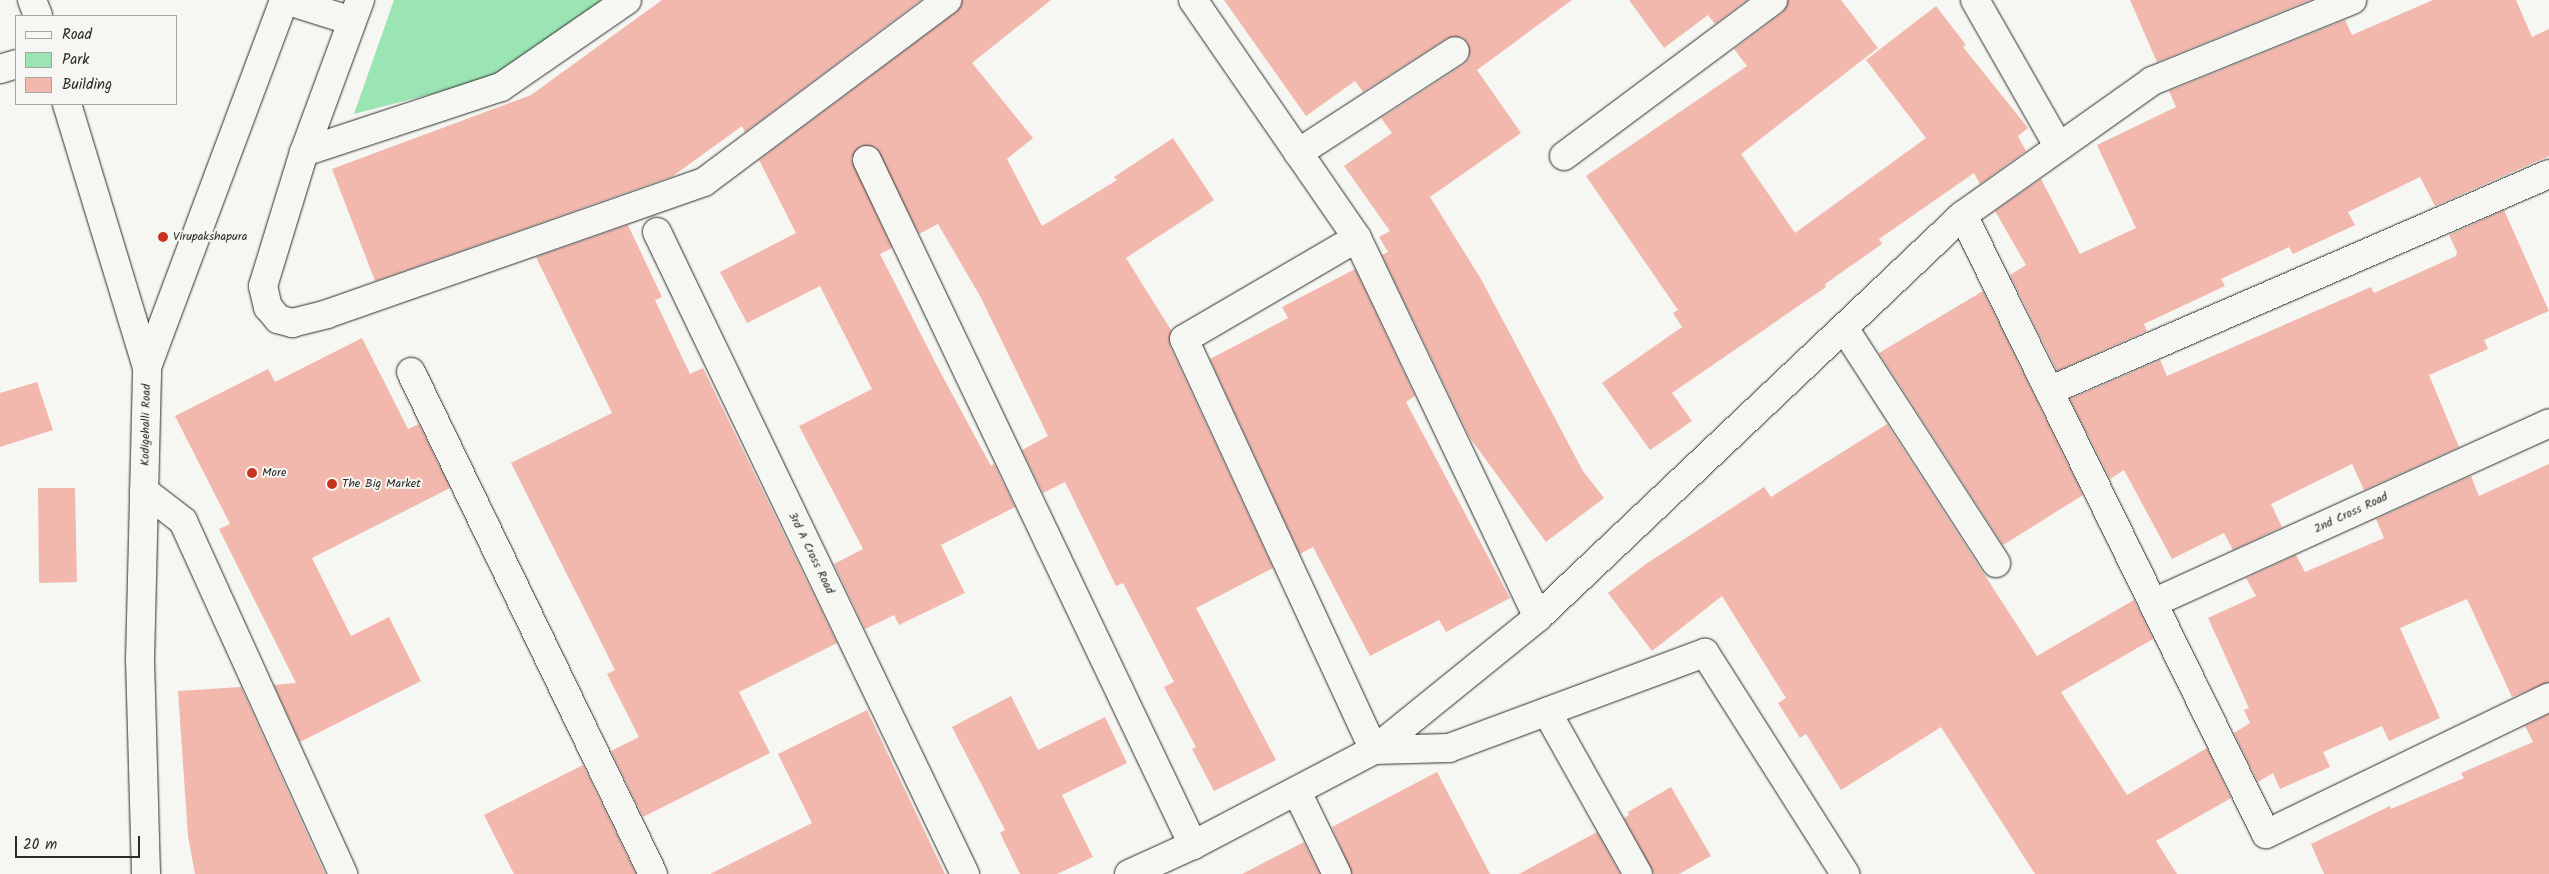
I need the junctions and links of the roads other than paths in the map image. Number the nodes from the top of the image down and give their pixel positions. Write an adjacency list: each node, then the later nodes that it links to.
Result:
1 (32, 0): 10 (street)
2 (285, 0): 9 (street); 25 (street, Kodigehalli Road)
3 (626, 0): 16 (street)
4 (947, 0): 16 (street)
5 (1193, 0): 17 (street)
6 (1773, 0): 18 (street)
7 (1975, 0): 15 (street)
8 (2352, 0): 15 (street)
9 (357, 6): 16 (street)
10 (38, 15)
11 (1455, 51): 17 (street)
12 (15, 64): 13 (street)
13 (0, 69)
14 (67, 105): 25 (street)
15 (2059, 147): 21 (street)
16 (304, 152)
17 (1298, 153): 23 (street)
18 (1564, 156)
19 (867, 160): 37 (street)
20 (2549, 174): 27 (street)
21 (1963, 215): 24 (street); 27 (street)
22 (657, 232): 41 (street, 3rd A Cross Road)
23 (1357, 238): 32 (street); 35 (street)
24 (1844, 328): 30 (street); 32 (street)
25 (147, 367): 29 (street, Kodigehalli Road)
26 (411, 372): 40 (street)
27 (2050, 390): 31 (street)
28 (2549, 423): 31 (street, 2nd Cross Road)
29 (144, 491): 38 (street, Kodigehalli Road); 39 (street)
30 (1996, 563)
31 (2153, 603): 33 (street)
32 (1538, 617): 35 (street)
33 (2549, 697)
34 (1547, 712): 35 (street); 44 (street); 45 (street)
35 (1374, 750): 36 (street)
36 (1297, 792): 37 (street); 43 (street)
37 (1193, 846): 42 (street)
38 (146, 874)
39 (343, 874)
40 (653, 874)
41 (965, 874)
42 (1129, 874)
43 (1337, 874)
44 (1638, 874)
45 (1845, 874)

